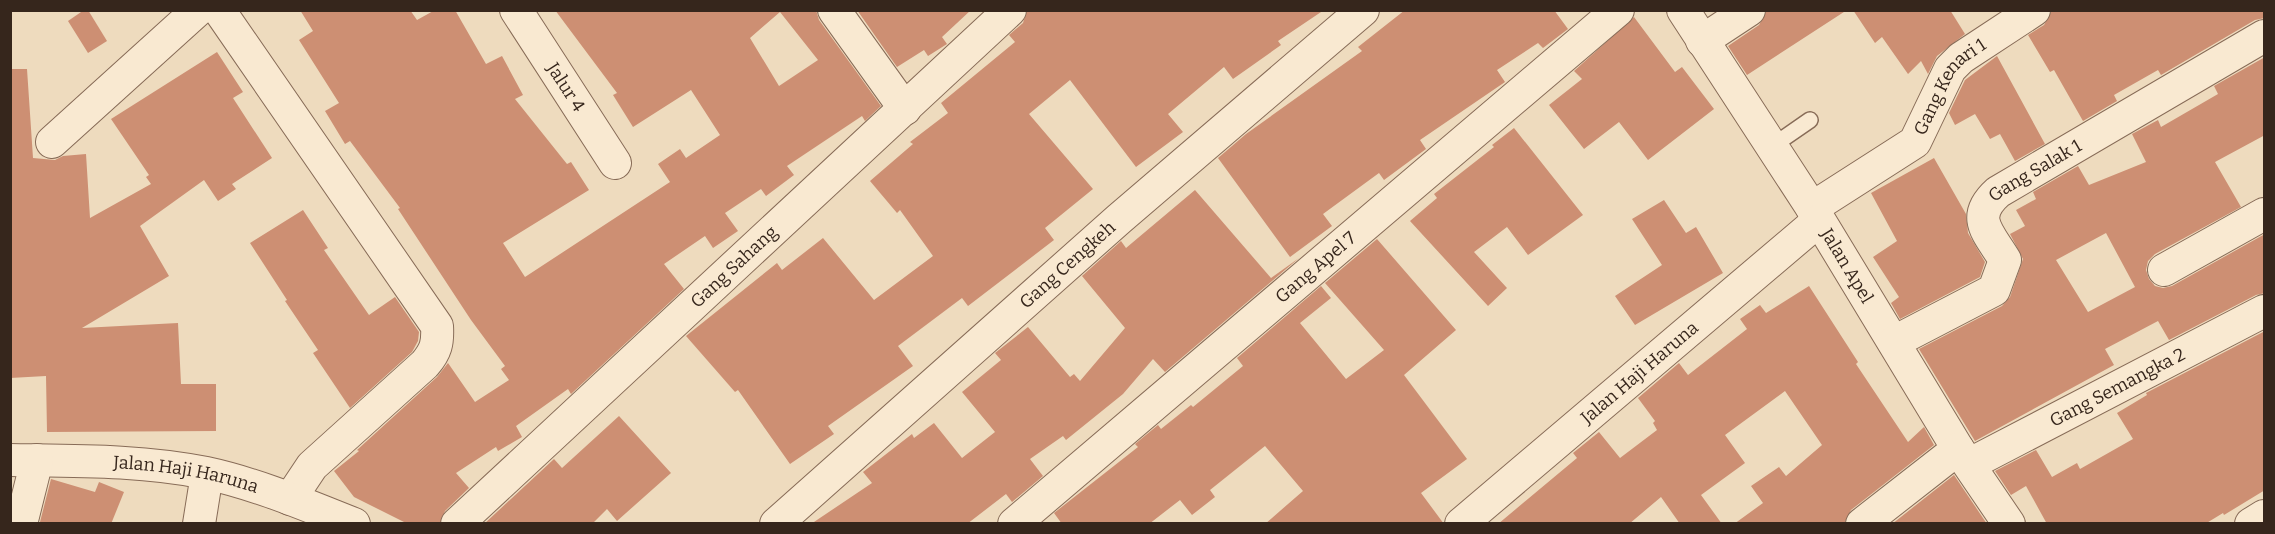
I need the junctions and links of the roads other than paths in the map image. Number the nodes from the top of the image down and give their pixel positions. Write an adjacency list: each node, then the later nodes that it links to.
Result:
1 (198, 10): 15 (street)
2 (219, 10): 26 (street)
3 (516, 10): 17 (street, Jalur 4)
4 (834, 10): 13 (street)
5 (1010, 10): 13 (street, Gang Sahang)
6 (1364, 10): 33 (street, Gang Cengkeh)
7 (1618, 10): 27 (street, Gang Apel 7)
8 (1683, 10): 12 (street, Jalan Apel)
9 (1749, 10): 12 (street)
10 (2034, 10): 18 (street, Gang Kenari 1)
11 (2265, 36): 22 (street, Gang Salak 1)
12 (1702, 41): 16 (street, Jalan Apel)
13 (905, 109): 32 (street, Gang Sahang)
14 (1810, 120): 16 (lane)
15 (52, 142)
16 (1771, 147): 18 (street, Jalan Apel)
17 (615, 163)
18 (1815, 214): 22 (street, Jalan Apel); 35 (street, Jalan Haji Haruna)
19 (2265, 214): 20 (street)
20 (2164, 270)
21 (2265, 311): 23 (street, Gang Semangka 2)
22 (1894, 342): 23 (street, Jalan Apel)
23 (1964, 457): 36 (street, Gang Semangka 2); 37 (street, Jalan Apel)
24 (24, 460): 25 (street, Jalan Haji Haruna); 29 (street)
25 (207, 474): 26 (street, Jalan Haji Haruna); 30 (street)
26 (290, 499): 31 (street, Jalan Haji Haruna)
27 (1047, 513): 34 (street, Gang Apel 7)
28 (2265, 516): 38 (street)
29 (21, 524)
30 (199, 524)
31 (354, 524)
32 (457, 524)
33 (776, 524)
34 (1014, 524)
35 (1461, 524)
36 (1862, 524)
37 (2009, 524)
38 (2251, 524)

